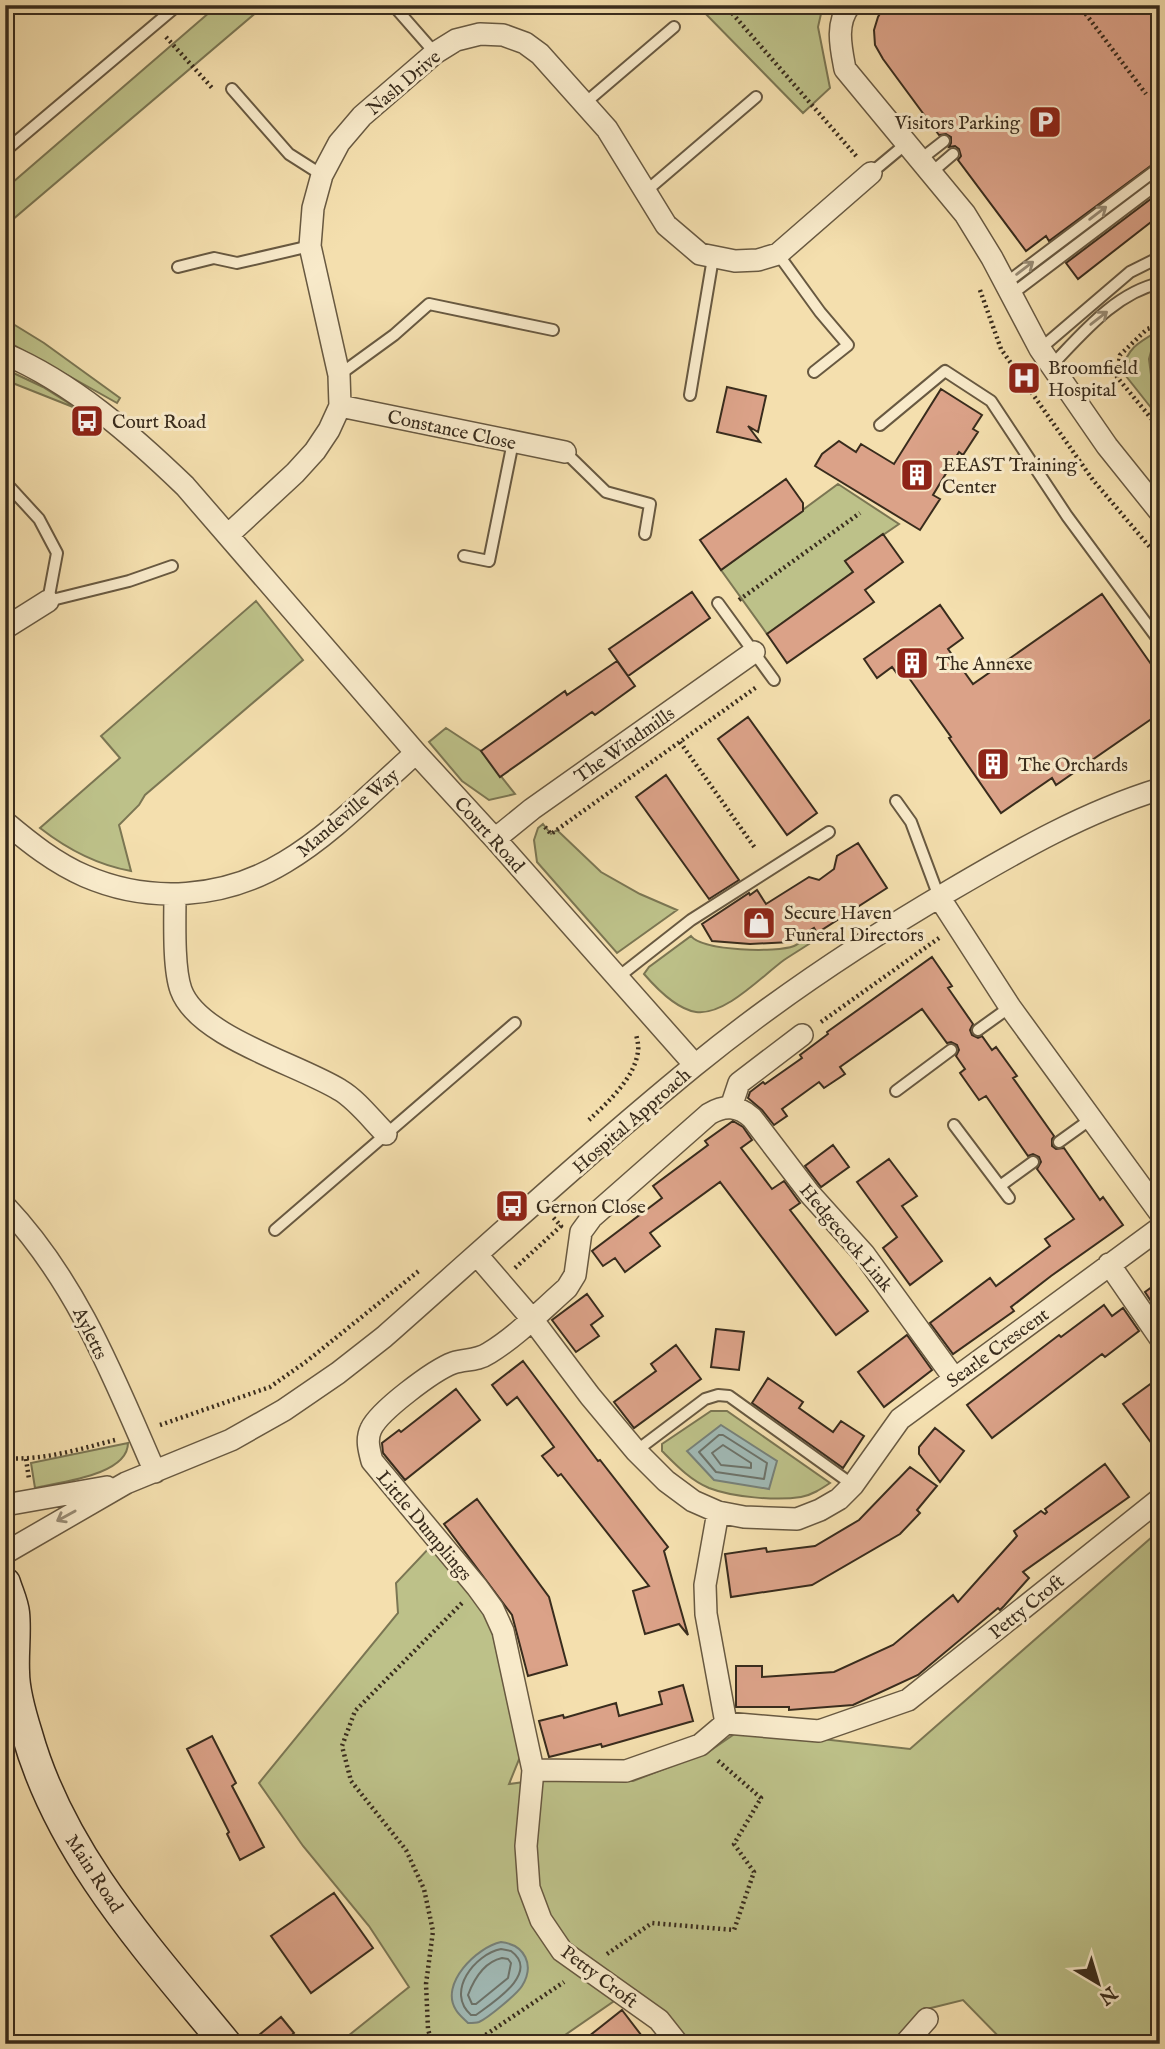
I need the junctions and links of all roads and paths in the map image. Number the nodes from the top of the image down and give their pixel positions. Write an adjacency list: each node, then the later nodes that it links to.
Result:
1 (178, 5): 8 (lane)
2 (393, 5): 10 (lane)
3 (725, 5): 7 (path)
4 (740, 5): 7 (path)
5 (850, 5): 18 (street)
6 (1079, 5): 12 (path)
7 (731, 12): 20 (path)
8 (155, 25): 11 (path); 16 (lane)
9 (674, 27): 14 (lane)
10 (435, 54): 14 (street, Nash Drive); 21 (street, Nash Drive)
11 (232, 89): 21 (lane)
12 (1146, 94)
13 (756, 97): 23 (lane)
14 (585, 103): 23 (street, Nash Drive)
15 (944, 141): 18 (lane)
16 (5, 151)
17 (953, 154): 18 (lane)
18 (920, 158): 20 (lane); 31 (street)
19 (1160, 167): 31 (lane, one-way to 19)
20 (871, 173): 25 (street)
21 (322, 175): 24 (street, Nash Drive)
22 (1160, 182): 31 (lane)
23 (645, 192): 27 (street, Nash Drive)
24 (310, 246): 28 (lane); 37 (street, Nash Drive)
25 (778, 254): 27 (street, Nash Drive); 36 (lane)
26 (1160, 257): 35 (lane)
27 (713, 258): 38 (lane)
28 (178, 267)
29 (1160, 283): 35 (lane, one-way to 29)
30 (977, 284): 50 (path)
31 (1009, 288): 35 (street)
32 (1160, 325): 41 (path)
33 (553, 330): 37 (lane)
34 (5, 354): 48 (street, Court Road)
35 (1045, 358): 45 (street)
36 (814, 372)
37 (339, 375): 39 (street, Nash Drive)
38 (690, 395)
39 (340, 406): 42 (street, Constance Close); 48 (street, Nash Drive)
40 (880, 425): 55 (lane)
41 (1160, 429)
42 (513, 442): 43 (street, Constance Close); 49 (lane)
43 (565, 452): 47 (lane)
44 (5, 482): 52 (lane)
45 (1157, 506)
46 (860, 513): 53 (path)
47 (645, 534)
48 (228, 535): 59 (street, Court Road)
49 (464, 556)
50 (1160, 559)
51 (172, 566): 52 (lane)
52 (48, 601): 54 (street)
53 (721, 606): 56 (lane)
54 (5, 628)
55 (1160, 642)
56 (754, 652): 57 (lane); 62 (street, The Windmills)
57 (772, 677): 58 (path)
58 (680, 742): 62 (path); 66 (path)
59 (416, 753): 65 (street, Court Road); 67 (street, Mandeville Way)
60 (1160, 789): 68 (street, Hospital Approach)
61 (896, 801): 68 (lane)
62 (532, 809): 65 (street, The Windmills)
63 (5, 822): 67 (street, Mandeville Way)
64 (829, 832): 70 (lane)
65 (495, 839): 70 (street, Court Road)
66 (755, 848)
67 (174, 894): 83 (street)
68 (939, 897): 69 (street); 77 (street, Hospital Approach)
69 (958, 927): 71 (street); 75 (path)
70 (617, 978): 77 (street, Court Road)
71 (1010, 1007): 74 (lane); 80 (street)
72 (515, 1023): 83 (lane)
73 (635, 1030): 82 (path)
74 (978, 1030)
75 (802, 1035): 79 (street)
76 (951, 1050): 78 (lane)
77 (695, 1065): 92 (street, Hospital Approach)
78 (896, 1091)
79 (731, 1107): 95 (street); 97 (street, Hedgecock Link)
80 (1091, 1119): 84 (lane); 89 (street)
81 (954, 1125): 86 (lane)
82 (581, 1127)
83 (386, 1134): 91 (lane)
84 (1059, 1142)
85 (1033, 1162): 86 (lane)
86 (1000, 1186): 87 (lane)
87 (1009, 1198)
88 (5, 1206): 98 (street, Ayletts)
89 (1160, 1213)
90 (1160, 1228): 93 (street, Searle Crescent)
91 (275, 1230)
92 (477, 1255): 95 (street, Searle Crescent); 101 (street, Hospital Approach)
93 (1109, 1264): 96 (street); 97 (street, Searle Crescent)
94 (420, 1269): 98 (path)
95 (532, 1319): 99 (street, Searle Crescent); 109 (street, Little Dumplings)
96 (1160, 1338)
97 (954, 1378): 103 (street, Searle Crescent)
98 (137, 1432): 100 (path); 101 (street, Ayletts)
99 (636, 1451): 103 (lane); 106 (street, Searle Crescent)
100 (5, 1458)
101 (155, 1472): 102 (street, Hospital Approach)
102 (126, 1483): 105 (street, Hospital Approach); 107 (street, Hospital Approach, one-way to 107)
103 (853, 1485): 106 (street, Searle Crescent)
104 (1160, 1499): 111 (street, Petty Croft)
105 (5, 1505)
106 (718, 1512): 111 (street)
107 (5, 1553)
108 (5, 1583): 110 (main road, Main Road)
109 (477, 1587): 113 (street, Little Dumplings); 117 (path)
110 (9, 1667): 116 (main road, Main Road)
111 (726, 1723): 112 (street)
112 (701, 1745): 113 (street); 114 (path)
113 (533, 1770): 114 (street, Petty Croft)
114 (585, 1968): 118 (path); 119 (street, Petty Croft)
115 (928, 2020): 120 (street)
116 (225, 2043)
117 (432, 2044)
118 (472, 2044)
119 (678, 2044)
120 (905, 2044)

